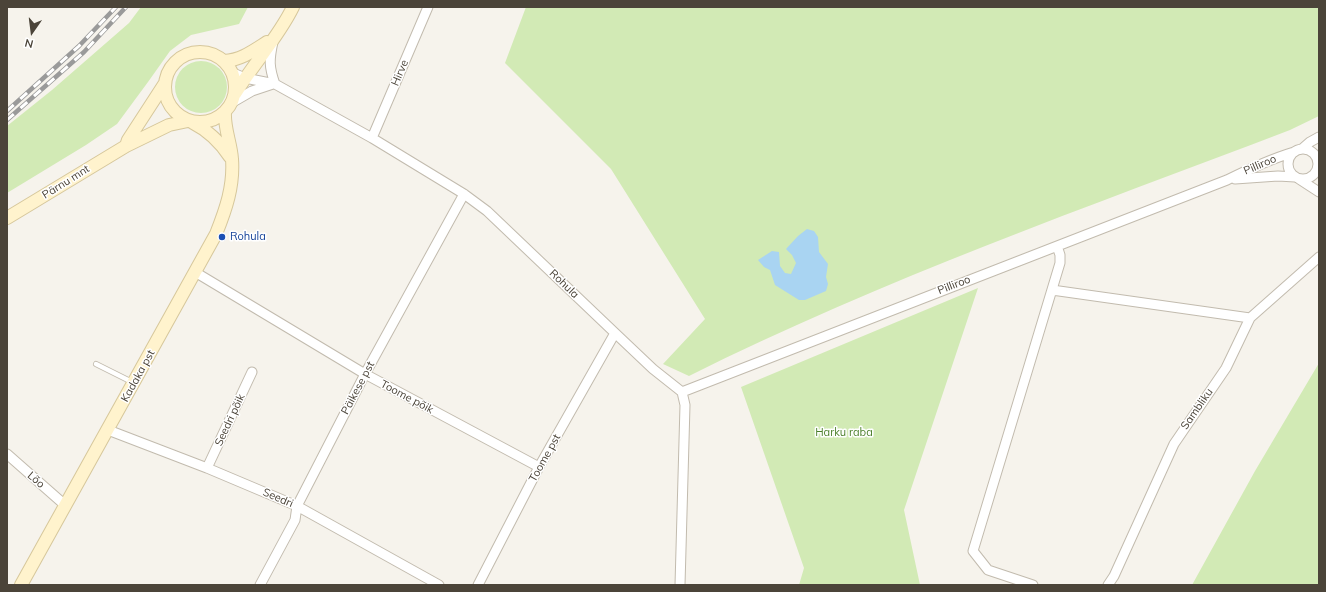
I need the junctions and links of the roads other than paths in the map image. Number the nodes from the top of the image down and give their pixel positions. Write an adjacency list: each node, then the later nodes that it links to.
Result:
1 (294, 7): 3 (main road)
2 (428, 7): 13 (street, Hirve)
3 (275, 36): 4 (main road); 6 (main road); 8 (street)
4 (224, 61): 5 (main road); 7 (main road)
5 (233, 73): 6 (street, Rohula); 9 (main road)
6 (245, 78): 8 (street, Rohula); 9 (main road)
7 (165, 84): 11 (main road); 14 (main road)
8 (274, 84): 9 (street); 13 (street, Rohula)
9 (234, 98): 10 (main road)
10 (225, 112): 11 (main road); 17 (main road, Kadaka pst)
11 (188, 120): 14 (main road, Pärnu mnt); 17 (main road)
12 (1319, 137): 15 (street, Pilliroo)
13 (372, 138): 22 (street, Rohula)
14 (126, 146): 23 (main road, Pärnu mnt)
15 (1298, 151): 16 (street); 19 (street); 20 (street, Pilliroo)
16 (1318, 158): 18 (street)
17 (232, 159): 26 (main road, Kadaka pst)
18 (1318, 171): 19 (street)
19 (1297, 178): 20 (street, Pilliroo); 21 (street, Pilliroo)
20 (1228, 180): 24 (street, Pilliroo)
21 (1319, 192)
22 (464, 194): 29 (street, Rohula); 32 (street, Päikese pst)
23 (7, 218)
24 (1057, 246): 27 (street); 34 (street, Pilliroo)
25 (1319, 258): 28 (street, Sambliku)
26 (195, 272): 32 (street, Toome põik); 33 (main road, Kadaka pst)
27 (1052, 290): 28 (street); 46 (street)
28 (1250, 318): 47 (street, Sambliku)
29 (615, 333): 34 (street, Rohula); 38 (street, Toome pst)
30 (96, 364): 33 (lane)
31 (252, 372): 37 (street, Seedri põik)
32 (365, 374): 38 (street, Toome põik); 40 (street, Päikese pst)
33 (134, 383): 35 (main road, Kadaka pst)
34 (682, 392): 45 (street)
35 (108, 430): 37 (street, Seedri); 39 (main road, Kadaka pst)
36 (7, 454): 39 (street, Lõo)
37 (207, 468): 40 (street, Seedri)
38 (539, 468): 44 (street, Toome pst)
39 (66, 506): 41 (main road, Kadaka pst)
40 (297, 506): 42 (street, Päikese pst); 43 (street, Seedri)
41 (22, 585)
42 (260, 585)
43 (439, 585)
44 (478, 585)
45 (680, 585)
46 (1033, 585)
47 (1108, 585)

